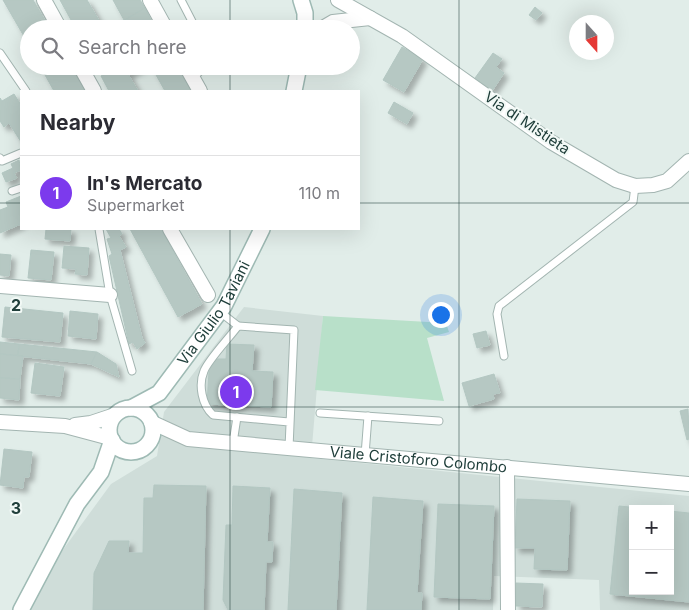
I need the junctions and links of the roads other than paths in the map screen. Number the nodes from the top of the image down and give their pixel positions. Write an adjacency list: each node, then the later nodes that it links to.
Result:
1 (44, 0): 7 (street)
2 (150, 0): 8 (street)
3 (180, 0): 9 (lane)
4 (301, 0): 10 (main road)
5 (338, 0): 6 (street, Via di Mistieta)
6 (371, 18): 11 (street); 23 (street, Via di Mistieta)
7 (55, 20)
8 (161, 20)
9 (191, 20)
10 (305, 20)
11 (352, 20)
12 (0, 52): 16 (lane)
13 (85, 75): 17 (street)
14 (191, 75): 18 (street)
15 (297, 75): 19 (main road)
16 (25, 90)
17 (93, 90)
18 (199, 90)
19 (294, 90)
20 (20, 153): 21 (lane)
21 (0, 158)
22 (689, 161): 23 (street, Via di Mistieta)
23 (635, 186): 34 (lane)
24 (20, 188): 25 (lane)
25 (12, 191)
26 (99, 230): 30 (lane)
27 (171, 230): 31 (street)
28 (261, 230): 32 (main road, Via Giulio Taviani)
29 (0, 286): 30 (street)
30 (110, 295): 35 (lane)
31 (208, 295)
32 (219, 312): 33 (lane); 36 (main road, Via Giulio Taviani)
33 (238, 326): 41 (lane); 45 (lane)
34 (504, 356)
35 (132, 371)
36 (159, 393): 37 (main road, Via Giulio Taviani); 42 (main road, Via Giulio Taviani)
37 (131, 408): 39 (main road); 42 (main road, Viale Cristoforo Colombo)
38 (320, 413): 40 (lane)
39 (115, 415): 46 (street); 47 (main road)
40 (368, 416): 43 (lane); 51 (lane)
41 (237, 417): 45 (lane); 48 (lane)
42 (151, 421): 48 (street, Viale Cristoforo Colombo); 50 (main road)
43 (439, 421)
44 (0, 422): 46 (street)
45 (289, 422): 49 (lane)
46 (65, 426): 47 (street)
47 (111, 439): 50 (main road); 53 (main road)
48 (233, 443): 49 (street, Viale Cristoforo Colombo)
49 (288, 448): 51 (street, Viale Cristoforo Colombo)
50 (137, 451): 53 (main road)
51 (365, 455): 52 (street, Viale Cristoforo Colombo)
52 (506, 468): 54 (street, Viale Cristoforo Colombo); 56 (street)
53 (101, 472): 55 (main road)
54 (689, 484)
55 (21, 610)
56 (508, 610)

